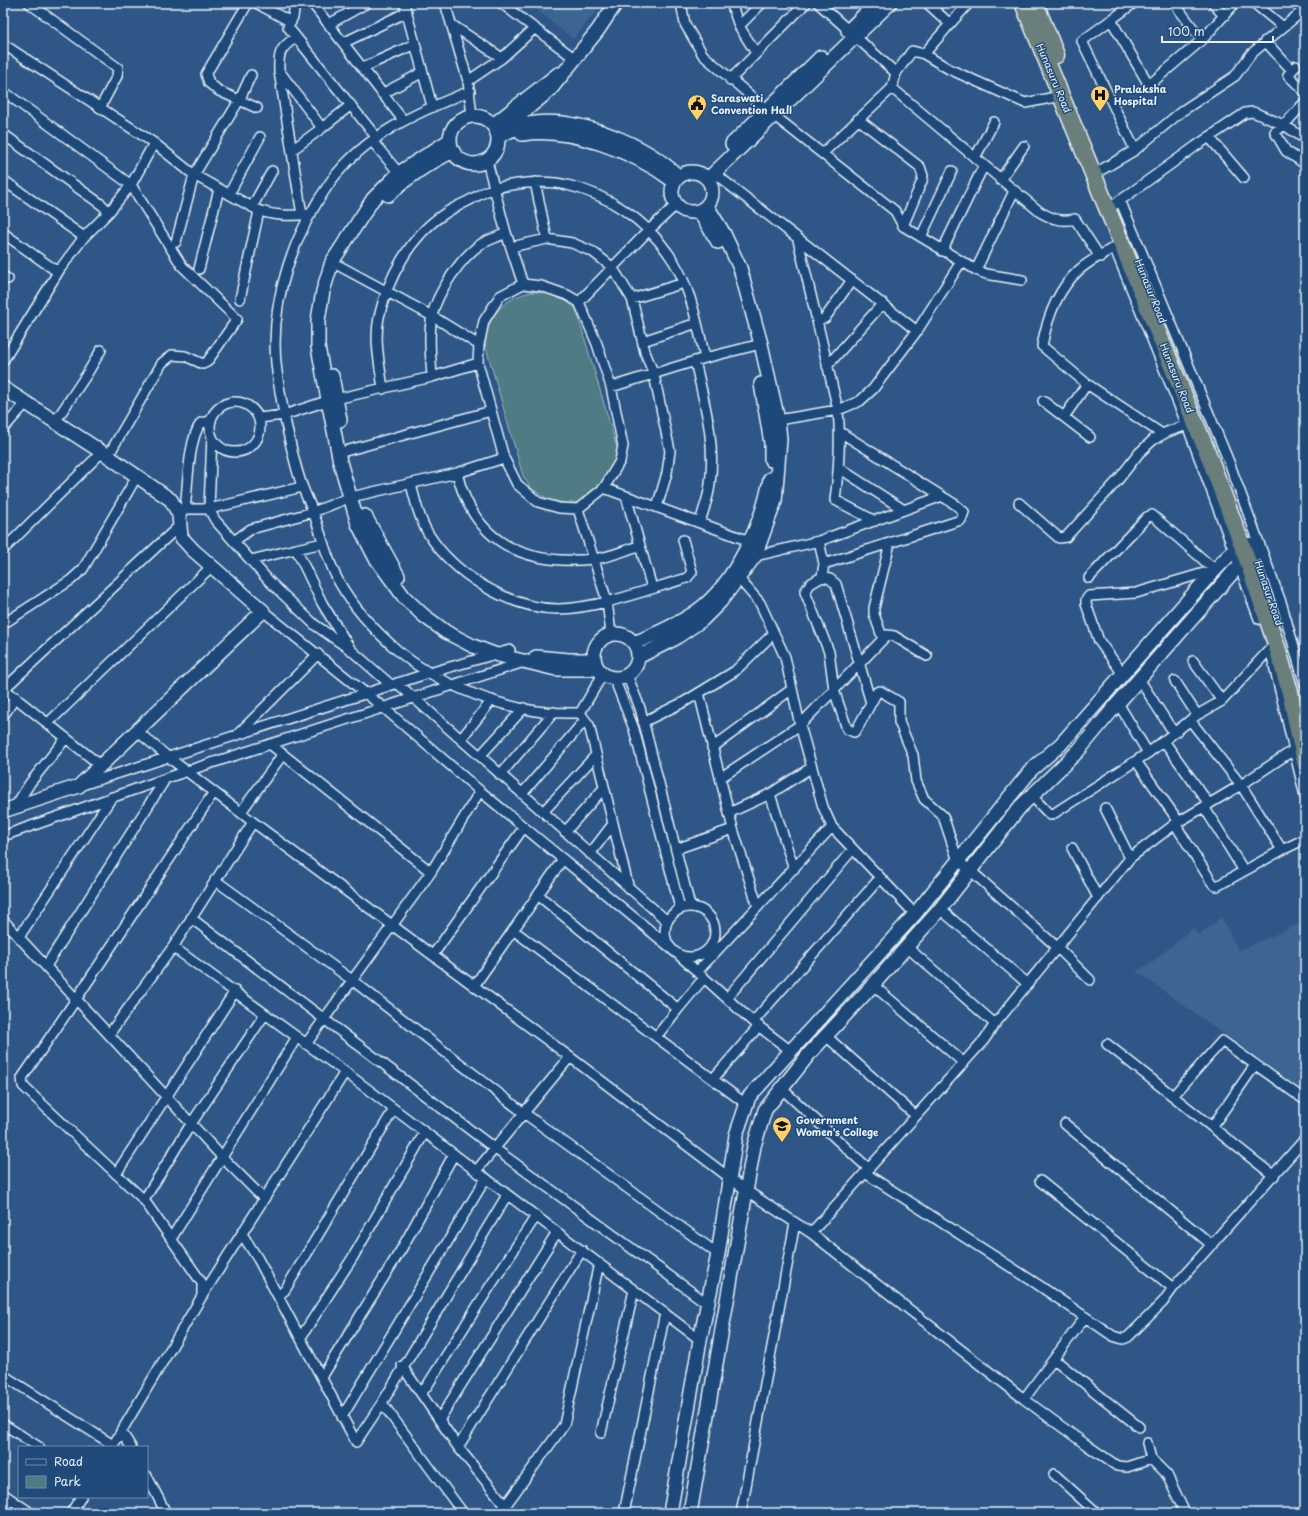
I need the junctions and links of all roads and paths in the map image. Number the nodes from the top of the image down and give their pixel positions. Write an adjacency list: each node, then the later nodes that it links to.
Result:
1 (29, 3): 67 (street)
2 (248, 3): 63 (street)
3 (256, 3): 32 (street)
4 (296, 3): 32 (street)
5 (312, 3): 33 (street)
6 (367, 3): 33 (street)
7 (404, 3): 29 (street)
8 (446, 3): 35 (street)
9 (501, 3): 38 (street)
10 (616, 3): 49 (street)
11 (681, 3): 55 (street)
12 (731, 3): 36 (street)
13 (762, 3): 36 (street)
14 (806, 3): 46 (street)
15 (818, 3): 39 (street)
16 (876, 3): 39 (street)
17 (890, 3): 39 (street)
18 (927, 3): 34 (street)
19 (969, 3): 34 (street)
20 (1017, 3): 62 (street)
21 (1023, 3): 62 (highway, Hunasuru Road)
22 (1035, 3): 92 (highway, Hunasur Road)
23 (1134, 3): 31 (street)
24 (1174, 3): 41 (street)
25 (1213, 3): 30 (street)
26 (1235, 3): 30 (street)
27 (1254, 3): 37 (street)
28 (1305, 9): 37 (street)
29 (407, 12): 43 (street); 45 (street)
30 (1224, 16): 41 (street)
31 (1111, 20): 41 (street); 86 (street)
32 (291, 22): 40 (street)
33 (329, 24): 43 (street)
34 (950, 24): 47 (street)
35 (452, 25): 48 (street); 56 (street)
36 (738, 26): 46 (street)
37 (1282, 26): 42 (street)
38 (535, 28): 48 (street); 49 (street)
39 (851, 34): 53 (street); 69 (street)
40 (296, 37): 51 (street); 65 (street)
41 (1202, 40)
42 (1265, 41): 60 (street); 86 (street)
43 (343, 43): 50 (street)
44 (3, 44): 67 (street)
45 (415, 44): 50 (street); 52 (street)
46 (756, 53): 55 (street)
47 (924, 54): 53 (street); 62 (street)
48 (502, 58): 56 (street)
49 (571, 62): 77 (street)
50 (362, 68): 61 (street)
51 (279, 71): 75 (street); 85 (street)
52 (423, 72): 61 (street); 66 (street)
53 (896, 73): 57 (street)
54 (251, 75): 63 (street)
55 (730, 80): 69 (street)
56 (468, 81): 58 (street)
57 (892, 88): 71 (street); 88 (street)
58 (470, 91): 66 (street); 70 (street)
59 (3, 92): 103 (street)
60 (1305, 92)
61 (382, 94): 72 (street)
62 (1058, 97): 109 (highway, Hunasuru Road); 123 (street)
63 (240, 99): 68 (street); 96 (street)
64 (1305, 102): 74 (street)
65 (351, 105): 75 (street); 81 (street)
66 (432, 106): 72 (street)
67 (100, 108): 82 (street)
68 (257, 108)
69 (771, 113): 87 (street); 97 (street)
70 (472, 116): 77 (street); 83 (street)
71 (858, 119): 87 (street); 114 (street)
72 (403, 120): 81 (street)
73 (994, 122): 88 (street)
74 (1284, 125): 79 (street); 80 (street); 90 (street)
75 (322, 128): 85 (street)
76 (3, 134): 112 (street)
77 (496, 134): 89 (street); 98 (street)
78 (260, 137): 107 (street)
79 (1209, 137): 99 (street); 109 (street)
80 (1305, 139)
81 (375, 140): 95 (street); 113 (street)
82 (154, 143): 96 (street); 103 (street)
83 (451, 146): 89 (street); 95 (street); 128 (street)
84 (1024, 146): 101 (street)
85 (292, 150): 113 (street)
86 (1135, 150): 92 (street)
87 (823, 153): 114 (street)
88 (975, 158): 91 (street)
89 (487, 161): 104 (street)
90 (1305, 164)
91 (984, 165): 101 (street); 125 (street)
92 (1101, 170): 109 (highway, Hunasur Road)
93 (272, 171): 111 (street)
94 (952, 171): 119 (street)
95 (399, 172): 128 (street)
96 (194, 175): 105 (street); 122 (street)
97 (708, 175): 98 (street); 110 (street); 121 (street)
98 (676, 178): 108 (street)
99 (1244, 178)
100 (3, 180): 118 (street)
101 (1000, 180): 106 (street)
102 (535, 182): 104 (street); 115 (street); 120 (street)
103 (131, 185): 112 (street); 179 (street)
104 (494, 188): 117 (street); 137 (street)
105 (219, 189): 107 (street); 130 (street)
106 (1014, 191): 126 (street); 132 (street)
107 (229, 194): 111 (street)
108 (676, 205): 110 (street); 115 (street)
109 (1114, 205): 172 (highway, Hunasuru Road); 208 (highway, Hunasur Road); 243 (street)
110 (703, 208): 148 (street)
111 (256, 209): 113 (street); 138 (street)
112 (109, 212): 118 (street)
113 (306, 214): 166 (street)
114 (903, 226): 119 (street)
115 (649, 230): 129 (street); 135 (street)
116 (3, 233): 131 (street)
117 (506, 233): 124 (street); 142 (street)
118 (84, 237): 131 (street)
119 (922, 237): 125 (street)
120 (547, 239): 124 (street); 129 (street)
121 (798, 240): 133 (street); 143 (street)
122 (176, 242)
123 (1115, 247): 126 (street); 172 (street)
124 (511, 248): 136 (street)
125 (942, 251): 127 (street)
126 (1100, 257): 157 (street)
127 (962, 262): 132 (street); 145 (street)
128 (335, 264): 137 (street); 161 (street)
129 (612, 267): 139 (street); 140 (street)
130 (199, 268)
131 (60, 269): 151 (street)
132 (976, 270): 134 (street)
133 (852, 280): 141 (street); 143 (street)
134 (1022, 280)
135 (684, 283): 139 (street); 144 (street)
136 (523, 284): 140 (street); 147 (street)
137 (387, 292): 142 (street); 160 (street)
138 (240, 299)
139 (632, 299): 146 (street)
140 (579, 302): 158 (street)
141 (883, 303): 145 (street); 154 (street)
142 (432, 316): 147 (street); 156 (street)
143 (817, 320): 154 (street)
144 (697, 323): 146 (street); 150 (street)
145 (917, 331): 164 (street)
146 (642, 341): 155 (street)
147 (479, 345): 153 (street)
148 (757, 346): 150 (street); 169 (street); 205 (street)
149 (101, 350): 171 (street)
150 (705, 358): 152 (street)
151 (3, 361)
152 (695, 361): 155 (street); 198 (street)
153 (478, 363): 156 (street); 165 (street)
154 (827, 366): 164 (street)
155 (654, 375): 158 (street); 191 (street)
156 (432, 377): 160 (street)
157 (1087, 384): 167 (street); 175 (street)
158 (610, 387): 186 (street)
159 (3, 388): 163 (street)
160 (383, 389): 161 (street)
161 (331, 400): 166 (street); 178 (street)
162 (1043, 401): 167 (street)
163 (26, 403): 171 (street); 173 (street)
164 (838, 410): 169 (street); 174 (street)
165 (491, 411): 178 (street); 180 (street)
166 (284, 415): 168 (street); 185 (street)
167 (1064, 417): 177 (street)
168 (259, 418): 170 (street); 176 (street)
169 (778, 420): 205 (street)
170 (211, 421): 176 (street); 196 (street)
171 (55, 422): 179 (street)
172 (1191, 423): 175 (street); 208 (highway, Hunasuru Road)
173 (3, 429)
174 (840, 432): 181 (street); 189 (street)
175 (1162, 434): 190 (street)
176 (212, 436): 192 (street)
177 (1090, 437)
178 (342, 452): 187 (street)
179 (105, 454): 183 (street); 207 (street)
180 (504, 458): 182 (street); 193 (street)
181 (839, 468): 194 (street); 197 (street)
182 (457, 473): 184 (street); 209 (street)
183 (137, 476): 196 (street); 220 (street)
184 (411, 484): 187 (street); 218 (street)
185 (302, 487): 192 (street); 195 (street)
186 (604, 488): 188 (street); 193 (street)
187 (354, 496): 195 (street); 227 (street); 229 (street)
188 (626, 496): 191 (street); 204 (street)
189 (942, 496): 194 (street); 203 (street)
190 (1019, 503)
191 (656, 507): 198 (street)
192 (209, 508): 196 (street); 200 (street)
193 (578, 509): 209 (street)
194 (904, 510): 197 (street)
195 (313, 512): 200 (street); 202 (street)
196 (181, 517): 212 (street); 244 (street)
197 (875, 521): 201 (street)
198 (700, 523): 205 (street)
199 (683, 540): 217 (street)
200 (234, 541): 210 (street)
201 (819, 541): 205 (street); 211 (street)
202 (323, 543): 206 (street); 237 (street)
203 (890, 543): 211 (street); 223 (street)
204 (640, 546): 209 (street); 217 (street)
205 (756, 547): 214 (street)
206 (296, 549): 210 (street); 226 (street)
207 (3, 550)
208 (1245, 553): 213 (street); 225 (highway, Hunasuru Road); 239 (street); 261 (highway, Hunasur Road)
209 (594, 559): 218 (street)
210 (251, 560): 226 (street)
211 (824, 564): 215 (street)
212 (211, 567): 219 (street); 263 (street)
213 (1212, 572): 216 (street); 238 (street); 238 (street)
214 (736, 574): 221 (street); 224 (street); 232 (street)
215 (822, 577): 235 (street); 246 (street)
216 (1089, 578)
217 (652, 588): 218 (street)
218 (607, 601): 222 (street)
219 (263, 611): 228 (street); 265 (street)
220 (3, 624)
221 (774, 633): 245 (street); 247 (street)
222 (611, 634): 224 (street); 236 (street)
223 (883, 639): 230 (street); 235 (street)
224 (634, 643): 232 (street)
225 (1274, 648): 252 (street); 275 (highway, Hunasuru Road)
226 (351, 650): 241 (street)
227 (510, 650): 229 (street); 231 (street)
228 (318, 654): 248 (street); 267 (street)
229 (494, 654): 234 (street); 237 (street)
230 (927, 656)
231 (539, 657): 234 (street); 236 (street)
232 (638, 657): 236 (street)
233 (1193, 661): 252 (street)
234 (525, 662): 236 (street); 242 (street)
235 (859, 665): 246 (street); 253 (street)
236 (607, 671): 259 (street); 262 (street); 330 (street)
237 (429, 673): 241 (street); 242 (street)
238 (1123, 674): 319 (street)
239 (1139, 679): 254 (street); 266 (street)
240 (1175, 681): 260 (street)
241 (394, 684): 248 (street); 250 (street)
242 (452, 684): 250 (street); 251 (street)
243 (1305, 685)
244 (4, 688): 249 (street)
245 (792, 689): 264 (street); 272 (street)
246 (834, 690): 253 (street); 264 (street)
247 (699, 693): 262 (street); 272 (street)
248 (366, 694): 255 (street); 267 (street)
249 (16, 697): 258 (street); 263 (street)
250 (413, 698): 255 (street); 269 (street)
251 (492, 700): 256 (street); 269 (street)
252 (1222, 701): 260 (street)
253 (871, 703): 319 (street)
254 (1118, 703): 273 (street); 294 (street)
255 (384, 708): 271 (street); 290 (street)
256 (524, 708): 257 (street); 277 (street)
257 (554, 712): 259 (street); 284 (street)
258 (3, 716)
259 (582, 717): 276 (street); 292 (street)
260 (1194, 718): 266 (street); 287 (street)
261 (1305, 718)
262 (643, 722): 313 (street)
263 (48, 724): 268 (street)
264 (800, 725): 281 (street); 286 (street)
265 (136, 730): 278 (street); 280 (street)
266 (1174, 733): 270 (street)
267 (236, 735): 278 (street)
268 (66, 738): 280 (street); 299 (street)
269 (461, 739): 277 (street)
270 (1164, 741): 273 (street); 297 (street)
271 (270, 744): 274 (street); 282 (street)
272 (712, 748): 286 (street)
273 (1148, 753): 279 (street)
274 (283, 754): 300 (street); 323 (street)
275 (1302, 754): 287 (street); 295 (street)
276 (596, 755): 289 (street); 301 (street)
277 (480, 756): 284 (street)
278 (168, 757): 282 (street); 283 (street)
279 (1136, 761): 294 (street); 304 (street)
280 (102, 763): 283 (street); 288 (street)
281 (812, 767): 293 (street); 307 (street)
282 (187, 770): 285 (street); 291 (street)
283 (119, 773): 288 (street)
284 (500, 775): 292 (street)
285 (166, 778): 296 (street); 346 (street)
286 (720, 778): 302 (street)
287 (1241, 785): 297 (street); 315 (street)
288 (79, 786): 299 (street)
289 (604, 788): 305 (street); 309 (street)
290 (480, 791): 306 (street); 323 (street)
291 (214, 792): 300 (street); 354 (street)
292 (522, 794): 301 (street)
293 (770, 794): 302 (street); 320 (street)
294 (1031, 794): 321 (street)
295 (1305, 796)
296 (112, 797): 310 (street); 339 (street)
297 (1207, 806): 304 (street); 322 (street)
298 (1105, 808): 317 (street)
299 (9, 809)
300 (241, 812): 303 (street)
301 (543, 812): 309 (street)
302 (729, 813): 308 (street)
303 (252, 822): 325 (street); 337 (street)
304 (1177, 823): 317 (street); 322 (street)
305 (613, 824): 316 (street); 326 (street)
306 (524, 827): 318 (street); 344 (street)
307 (832, 827): 314 (street); 320 (street)
308 (733, 829): 313 (street); 331 (street)
309 (565, 832): 316 (street)
310 (3, 836)
311 (1305, 839): 315 (street)
312 (1072, 848): 328 (street)
313 (676, 849): 329 (street)
314 (853, 849): 324 (street); 355 (street)
315 (1282, 850): 322 (street)
316 (590, 854): 326 (street)
317 (1130, 858): 328 (street)
318 (563, 859): 327 (street); 343 (street)
319 (958, 861): 321 (street); 333 (street)
320 (794, 869): 331 (street)
321 (971, 870): 332 (street); 342 (street)
322 (1244, 871)
323 (431, 872): 337 (street)
324 (880, 878): 333 (street); 359 (street)
325 (215, 880): 334 (street); 348 (street)
326 (629, 889): 336 (street)
327 (538, 895): 338 (street); 356 (street)
328 (1098, 898): 342 (street)
329 (690, 906): 330 (street); 345 (street)
330 (680, 908): 336 (street)
331 (758, 908): 347 (street)
332 (940, 909): 341 (street); 350 (street)
333 (915, 914): 367 (street)
334 (191, 918): 340 (street); 358 (street)
335 (3, 920): 339 (street)
336 (667, 921): 343 (street)
337 (393, 926): 344 (street); 348 (street)
338 (513, 930): 351 (street); 364 (street)
339 (19, 936): 346 (street)
340 (173, 946): 353 (street); 361 (street)
341 (908, 947): 352 (street); 360 (street)
342 (1057, 947): 349 (street); 350 (street)
343 (671, 948): 345 (street)
344 (433, 955): 351 (street)
345 (679, 955): 347 (street)
346 (46, 966): 354 (street)
347 (701, 975): 355 (street); 356 (street)
348 (352, 980): 358 (street); 379 (street)
349 (1090, 980)
350 (1028, 984): 360 (street)
351 (474, 986): 368 (street)
352 (873, 986): 362 (street); 369 (street)
353 (234, 991): 357 (street); 374 (street)
354 (77, 998): 361 (street); 391 (street)
355 (727, 998): 359 (street)
356 (678, 1009): 364 (street)
357 (265, 1014): 363 (street); 381 (street)
358 (324, 1020): 365 (street); 386 (street)
359 (756, 1024): 367 (street); 372 (street)
360 (995, 1024): 369 (street)
361 (110, 1033): 374 (street)
362 (826, 1036): 373 (street); 380 (street)
363 (297, 1037): 365 (street); 388 (street)
364 (656, 1037): 372 (street)
365 (306, 1044): 371 (street)
366 (1107, 1044): 375 (street)
367 (791, 1051): 377 (street)
368 (570, 1057): 379 (street); 394 (street)
369 (964, 1063): 380 (street)
370 (1255, 1065): 375 (street); 376 (street); 383 (street)
371 (346, 1072): 378 (street); 398 (street)
372 (713, 1080): 377 (street)
373 (781, 1088): 390 (street); 396 (street)
374 (166, 1096): 381 (street); 391 (street)
375 (1173, 1096): 383 (street)
376 (1305, 1100)
377 (746, 1104): 394 (street)
378 (394, 1109): 384 (street); 413 (street)
379 (524, 1113): 386 (street); 408 (street)
380 (916, 1116): 390 (street)
381 (191, 1124): 388 (street); 399 (street)
382 (1065, 1124): 406 (street)
383 (1212, 1127): 392 (street)
384 (425, 1132): 387 (street); 417 (street)
385 (1305, 1139): 392 (street)
386 (494, 1148): 389 (street); 414 (street)
387 (454, 1154): 389 (street); 422 (street)
388 (223, 1158): 398 (street); 405 (street)
389 (476, 1171): 393 (street)
390 (867, 1171): 403 (street); 416 (street)
391 (116, 1174): 399 (street)
392 (1274, 1176): 406 (street)
393 (486, 1178): 397 (street); 426 (street)
394 (731, 1178): 396 (street); 408 (street)
395 (1040, 1181): 410 (street)
396 (747, 1191): 401 (street); 438 (street)
397 (507, 1195): 400 (street); 420 (street)
398 (264, 1199): 404 (street)
399 (144, 1200): 405 (street)
400 (536, 1216): 402 (street); 423 (street)
401 (795, 1223): 403 (street); 453 (street)
402 (557, 1232): 407 (street); 427 (street)
403 (811, 1233): 424 (street)
404 (242, 1234): 412 (street); 413 (street)
405 (171, 1240): 412 (street)
406 (1212, 1245): 410 (street)
407 (582, 1250): 409 (street); 437 (street)
408 (718, 1254): 414 (street)
409 (599, 1263): 411 (street); 444 (street)
410 (1174, 1288): 416 (street)
411 (634, 1290): 415 (street); 431 (street)
412 (202, 1296): 430 (street)
413 (278, 1296): 417 (street)
414 (708, 1304): 418 (street)
415 (665, 1313): 418 (street); 450 (street)
416 (1085, 1317): 419 (street)
417 (301, 1337): 422 (street)
418 (700, 1340): 433 (street)
419 (1054, 1359): 424 (street); 429 (street)
420 (402, 1366): 423 (street); 425 (street)
421 (3, 1375): 435 (street)
422 (322, 1377): 426 (street)
423 (422, 1392): 427 (street)
424 (1024, 1399): 439 (street)
425 (382, 1403): 426 (street); 449 (street)
426 (342, 1417)
427 (440, 1420): 437 (street)
428 (3, 1424): 434 (street)
429 (1139, 1426)
430 (121, 1431): 435 (street); 436 (street)
431 (601, 1433)
432 (1147, 1443): 439 (street)
433 (682, 1444): 438 (street); 451 (street)
434 (37, 1446)
435 (112, 1446)
436 (130, 1446)
437 (458, 1447): 444 (street)
438 (702, 1447): 452 (street)
439 (1151, 1459): 455 (street)
440 (1054, 1474): 454 (street)
441 (148, 1478): 448 (street)
442 (6, 1496): 445 (street); 446 (street)
443 (80, 1498): 447 (street)
444 (503, 1509)
445 (5, 1510)
446 (31, 1513)
447 (71, 1513)
448 (166, 1513)
449 (463, 1513)
450 (624, 1513)
451 (670, 1513)
452 (690, 1513)
453 (741, 1513)
454 (1097, 1513)
455 (1186, 1513)

